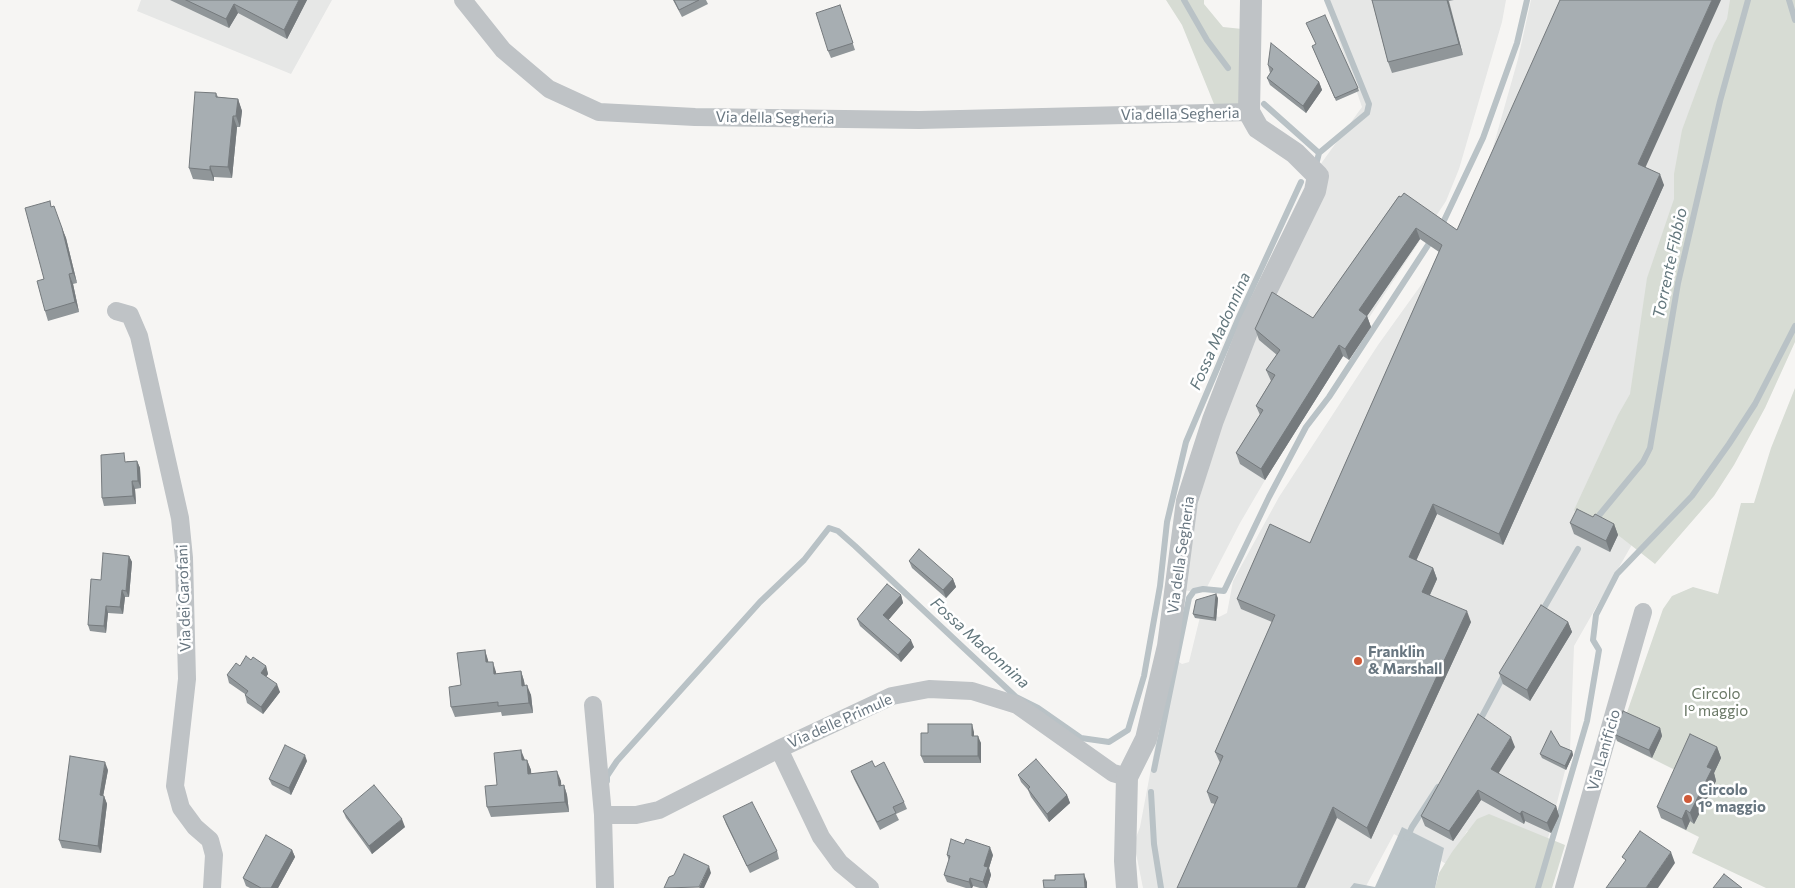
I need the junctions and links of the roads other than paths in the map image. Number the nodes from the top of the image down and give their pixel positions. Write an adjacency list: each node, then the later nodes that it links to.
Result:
1 (463, 0): 3 (street, Via della Segheria)
2 (1250, 0): 3 (street)
3 (1249, 112): 8 (street, Via della Segheria)
4 (116, 311): 10 (street, Via dei Garofani)
5 (1643, 612): 14 (street, Via Lanificio)
6 (593, 705): 9 (street)
7 (779, 749): 8 (street, Via delle Primule); 9 (street, Via delle Primule); 12 (street)
8 (1128, 777): 13 (street, Via della Segheria)
9 (603, 815): 11 (street)
10 (212, 888)
11 (605, 888)
12 (870, 888)
13 (1127, 888)
14 (1564, 888)

